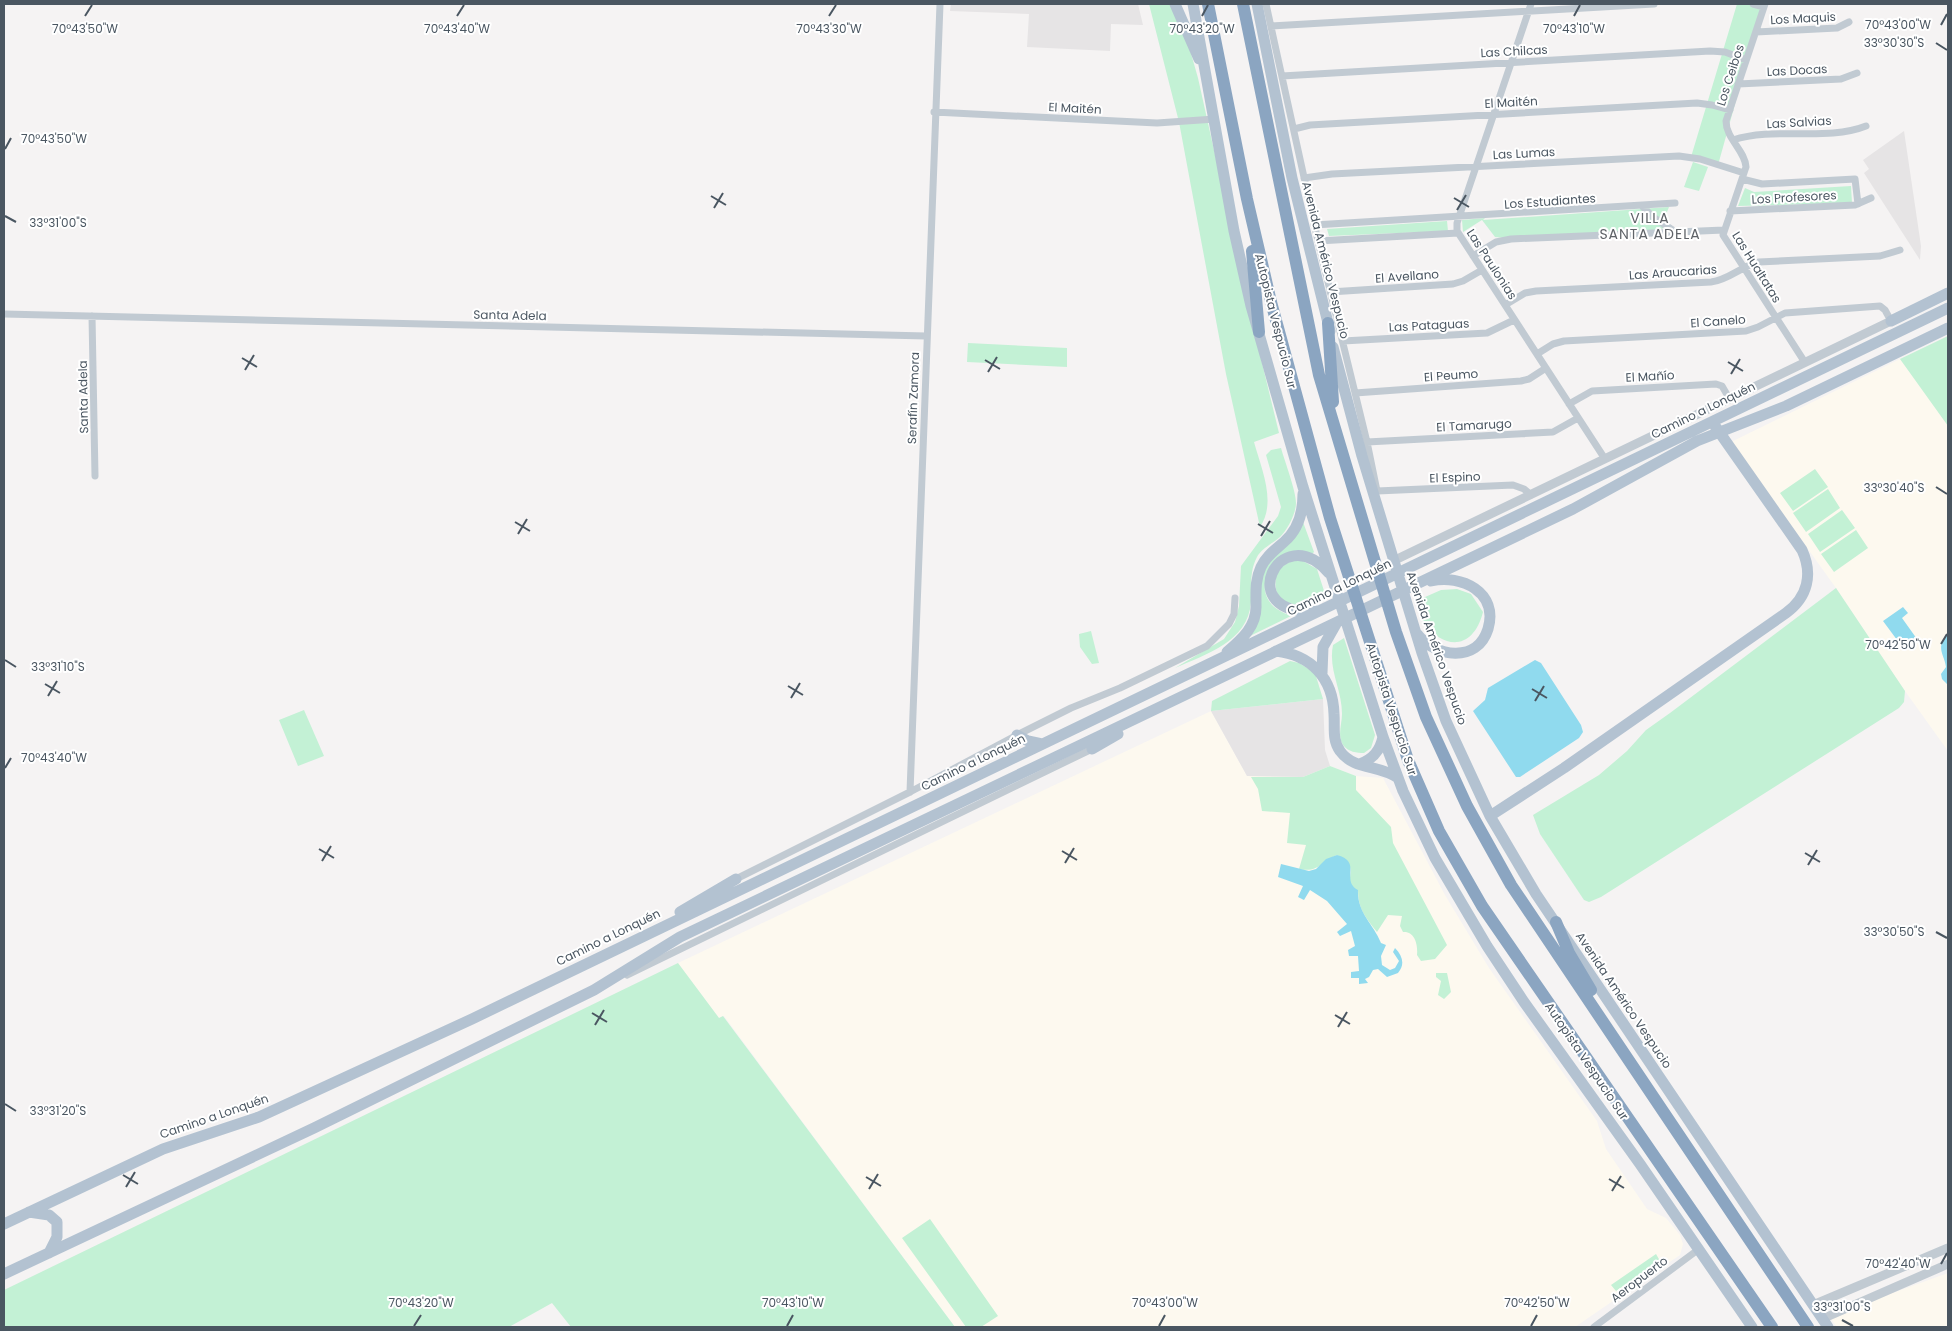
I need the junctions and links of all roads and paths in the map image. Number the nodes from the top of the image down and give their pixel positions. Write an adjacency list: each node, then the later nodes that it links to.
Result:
1 (940, 4): 22 (street, Serafín Zamora)
2 (1175, 4): 19 (main road)
3 (1193, 4): 19 (main road)
4 (1208, 4): 32 (highway, Autopista Vespucio Sur)
5 (1244, 4): 69 (highway)
6 (1257, 4): 56 (main road, Avenida Américo Vespucio)
7 (1266, 4): 13 (street, Avenida Américo Vespucio)
8 (1654, 4): 11 (street)
9 (1753, 4): 10 (street)
10 (1764, 6): 14 (street, Los Ceibos)
11 (1529, 7): 13 (street); 16 (street, Las Paulonias)
12 (1849, 22): 14 (street, Los Maquis)
13 (1271, 26): 18 (street, Avenida Américo Vespucio)
14 (1756, 32): 15 (street, Los Ceibos)
15 (1746, 60): 16 (street, Las Chilcas); 20 (street, Los Ceibos)
16 (1511, 62): 18 (street, Las Chilcas); 23 (street, Las Paulonias)
17 (1857, 73): 20 (street, Las Docas)
18 (1282, 76): 26 (street, Avenida Américo Vespucio)
19 (1209, 84): 24 (main road)
20 (1738, 84): 21 (street, Los Ceibos)
21 (1730, 110): 23 (street, El Maitén); 27 (street, Los Ceibos)
22 (934, 112): 24 (street, El Maitén); 59 (street, Serafín Zamora)
23 (1494, 114): 26 (street, El Maitén); 28 (street, Las Paulonias)
24 (1216, 119): 58 (main road)
25 (1866, 126): 27 (street, Las Salvias)
26 (1294, 129): 30 (street, Avenida Américo Vespucio)
27 (1733, 140): 29 (street, Los Ceibos)
28 (1476, 167): 29 (street, Las Lumas); 30 (street, Las Lumas); 37 (street, Las Paulonias)
29 (1743, 176): 34 (street, Los Profesores); 36 (street, Las Hualtatas)
30 (1304, 178): 38 (street, Avenida Américo Vespucio)
31 (1871, 198): 34 (street, Los Profesores)
32 (1247, 199): 58 (highway); 113 (highway, Autopista Vespucio Sur)
33 (1675, 204): 35 (street, Los Estudiantes)
34 (1858, 204): 36 (street, Los Profesores)
35 (1642, 206): 37 (street, Los Estudiantes); 41 (street)
36 (1730, 211): 39 (street, Las Hualtatas)
37 (1459, 217): 38 (street, Los Estudiantes); 40 (street, Las Paulonias)
38 (1314, 225): 42 (street, Avenida Américo Vespucio)
39 (1724, 230): 41 (street); 45 (street, Las Hualtatas)
40 (1458, 233): 42 (street); 44 (street, Las Paulonias)
41 (1677, 233): 44 (street)
42 (1318, 241): 47 (street, Avenida Américo Vespucio)
43 (1900, 250): 45 (street, Las Araucarias)
44 (1473, 256): 46 (street, Las Paulonias)
45 (1744, 268): 49 (street, Las Araucarias); 53 (street, Las Hualtatas)
46 (1482, 270): 47 (street, El Avellano); 49 (street, Las Paulonias)
47 (1330, 292): 60 (street, Avenida Américo Vespucio)
48 (1948, 293): 55 (main road)
49 (1505, 305): 54 (street, Las Paulonias)
50 (1948, 308): 68 (main road, Camino a Lonquén)
51 (4, 314): 52 (street, Santa Adela)
52 (92, 316): 59 (street, Santa Adela); 73 (street, Santa Adela)
53 (1775, 317): 55 (street, El Canelo); 61 (street, El Canelo); 62 (street, Las Hualtatas)
54 (1514, 320): 60 (street, Las Pataguas); 61 (street, Las Paulonias)
55 (1892, 321): 62 (street, Camino a Lonquén)
56 (1328, 323): 69 (highway); 77 (main road, Avenida Américo Vespucio)
57 (1948, 328): 70 (main road, Camino a Lonquén)
58 (1259, 332): 74 (main road)
59 (926, 336): 95 (street, Serafín Zamora)
60 (1343, 341): 64 (street, Avenida Américo Vespucio)
61 (1537, 354): 63 (street, Las Paulonias)
62 (1804, 361): 65 (street, Camino a Lonquén)
63 (1546, 368): 64 (street, El Peumo); 66 (street, Las Paulonias)
64 (1355, 393): 71 (street, Avenida Américo Vespucio)
65 (1729, 398): 66 (street, El Mañío); 72 (street, Camino a Lonquén)
66 (1569, 404): 67 (street, Las Paulonias)
67 (1578, 418): 71 (street, El Tamarugo); 72 (street, Las Paulonias)
68 (1712, 421): 70 (main road); 82 (main road, Camino a Lonquén)
69 (1335, 430): 101 (highway)
70 (1719, 432): 80 (main road, Camino a Lonquén); 96 (main road)
71 (1367, 442): 75 (street, Avenida Américo Vespucio)
72 (1606, 459): 76 (street, Camino a Lonquén)
73 (95, 476)
74 (1304, 487): 79 (main road); 86 (main road)
75 (1377, 491): 76 (street, El Espino); 77 (main road)
76 (1531, 495): 78 (street, Camino a Lonquén)
77 (1380, 518): 78 (main road, Avenida Américo Vespucio)
78 (1393, 561): 84 (main road, Avenida Américo Vespucio)
79 (1332, 577): 82 (main road); 90 (main road)
80 (1419, 584): 83 (main road, Camino a Lonquén); 84 (main road)
81 (1235, 598): 89 (street, Camino a Lonquén)
82 (1327, 609): 86 (main road, Camino a Lonquén)
83 (1338, 622): 85 (main road, Camino a Lonquén); 87 (main road)
84 (1414, 630): 96 (main road, Avenida Américo Vespucio)
85 (1276, 651): 87 (main road); 88 (main road, Camino a Lonquén)
86 (1215, 661): 91 (main road, Camino a Lonquén)
87 (1322, 673): 93 (main road)
88 (1156, 708): 92 (main road); 100 (main road, Camino a Lonquén)
89 (1017, 734): 91 (main road); 95 (street, Camino a Lonquén)
90 (1383, 737): 93 (main road); 94 (main road)
91 (1042, 744): 99 (main road, Camino a Lonquén)
92 (1092, 749): 100 (street, Camino a Lonquén)
93 (1360, 764): 94 (main road)
94 (1398, 778): 105 (main road)
95 (910, 792): 97 (street, Camino a Lonquén)
96 (1490, 816): 98 (main road, Avenida Américo Vespucio)
97 (736, 879): 99 (main road)
98 (1556, 922): 101 (highway); 111 (main road, Avenida Américo Vespucio)
99 (662, 927): 102 (main road, Camino a Lonquén)
100 (594, 990): 106 (main road, Camino a Lonquén)
101 (1632, 1064): 116 (highway)
102 (27, 1212): 103 (main road, Camino a Lonquén); 106 (main road)
103 (4, 1224)
104 (1948, 1248): 109 (street)
105 (1699, 1249): 114 (street, Aeropuerto); 115 (main road)
106 (49, 1252): 108 (main road, Camino a Lonquén)
107 (1948, 1264): 110 (street)
108 (4, 1274)
109 (1888, 1274): 110 (street); 111 (street)
110 (1895, 1287): 112 (street)
111 (1812, 1305): 112 (main road, Avenida Américo Vespucio)
112 (1825, 1323)
113 (1770, 1324)
114 (1594, 1327)
115 (1752, 1327)
116 (1808, 1327)

